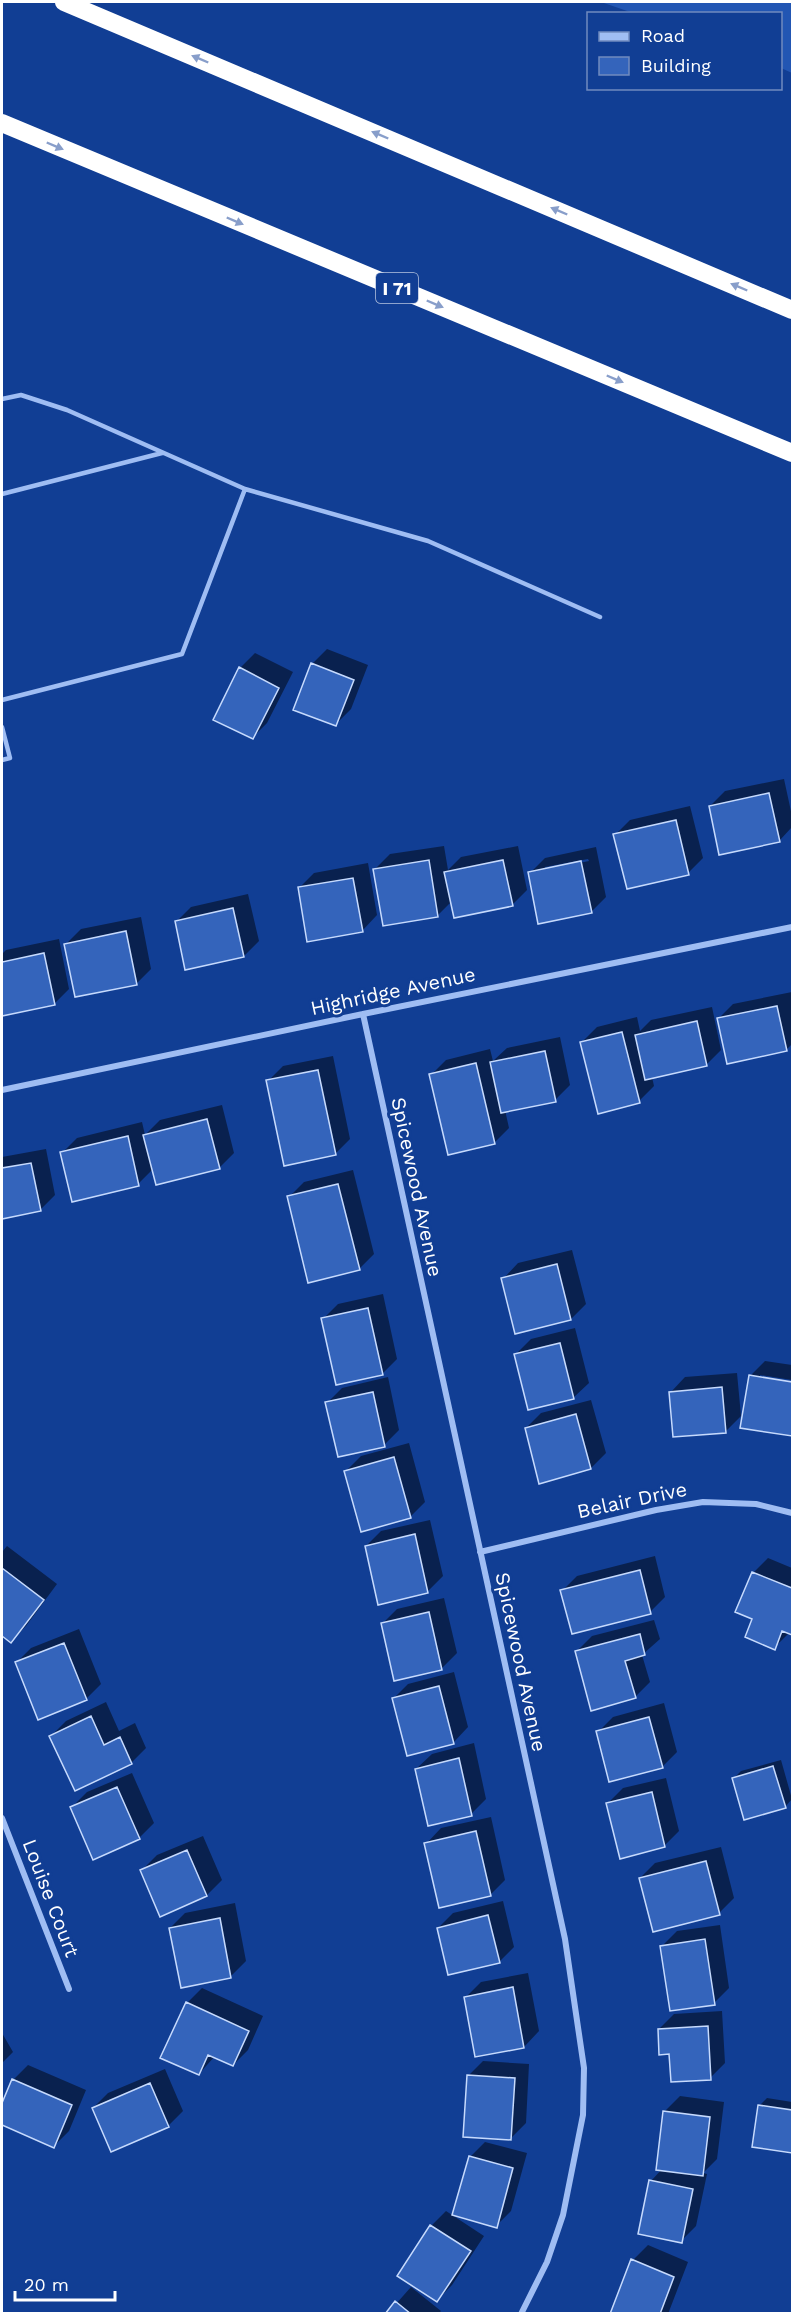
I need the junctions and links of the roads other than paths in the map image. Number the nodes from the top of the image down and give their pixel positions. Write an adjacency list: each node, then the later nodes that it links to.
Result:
1 (64, 2): 3 (highway, one-way to 1)
2 (2, 123): 6 (highway, I 71, one-way to 6)
3 (792, 310)
4 (2, 399): 5 (lane)
5 (163, 453): 7 (lane); 8 (lane)
6 (792, 453)
7 (245, 489): 9 (lane); 10 (lane)
8 (2, 494)
9 (600, 617)
10 (2, 700)
11 (2, 727): 12 (lane)
12 (2, 760)
13 (792, 927): 14 (street, Highridge Avenue)
14 (363, 1014): 15 (street, Highridge Avenue); 17 (street, Spicewood Avenue)
15 (2, 1090)
16 (792, 1513): 17 (street, Belair Drive)
17 (480, 1552): 20 (street, Spicewood Avenue)
18 (2, 1818): 19 (street, Louise Court)
19 (69, 1989)
20 (521, 2313)

